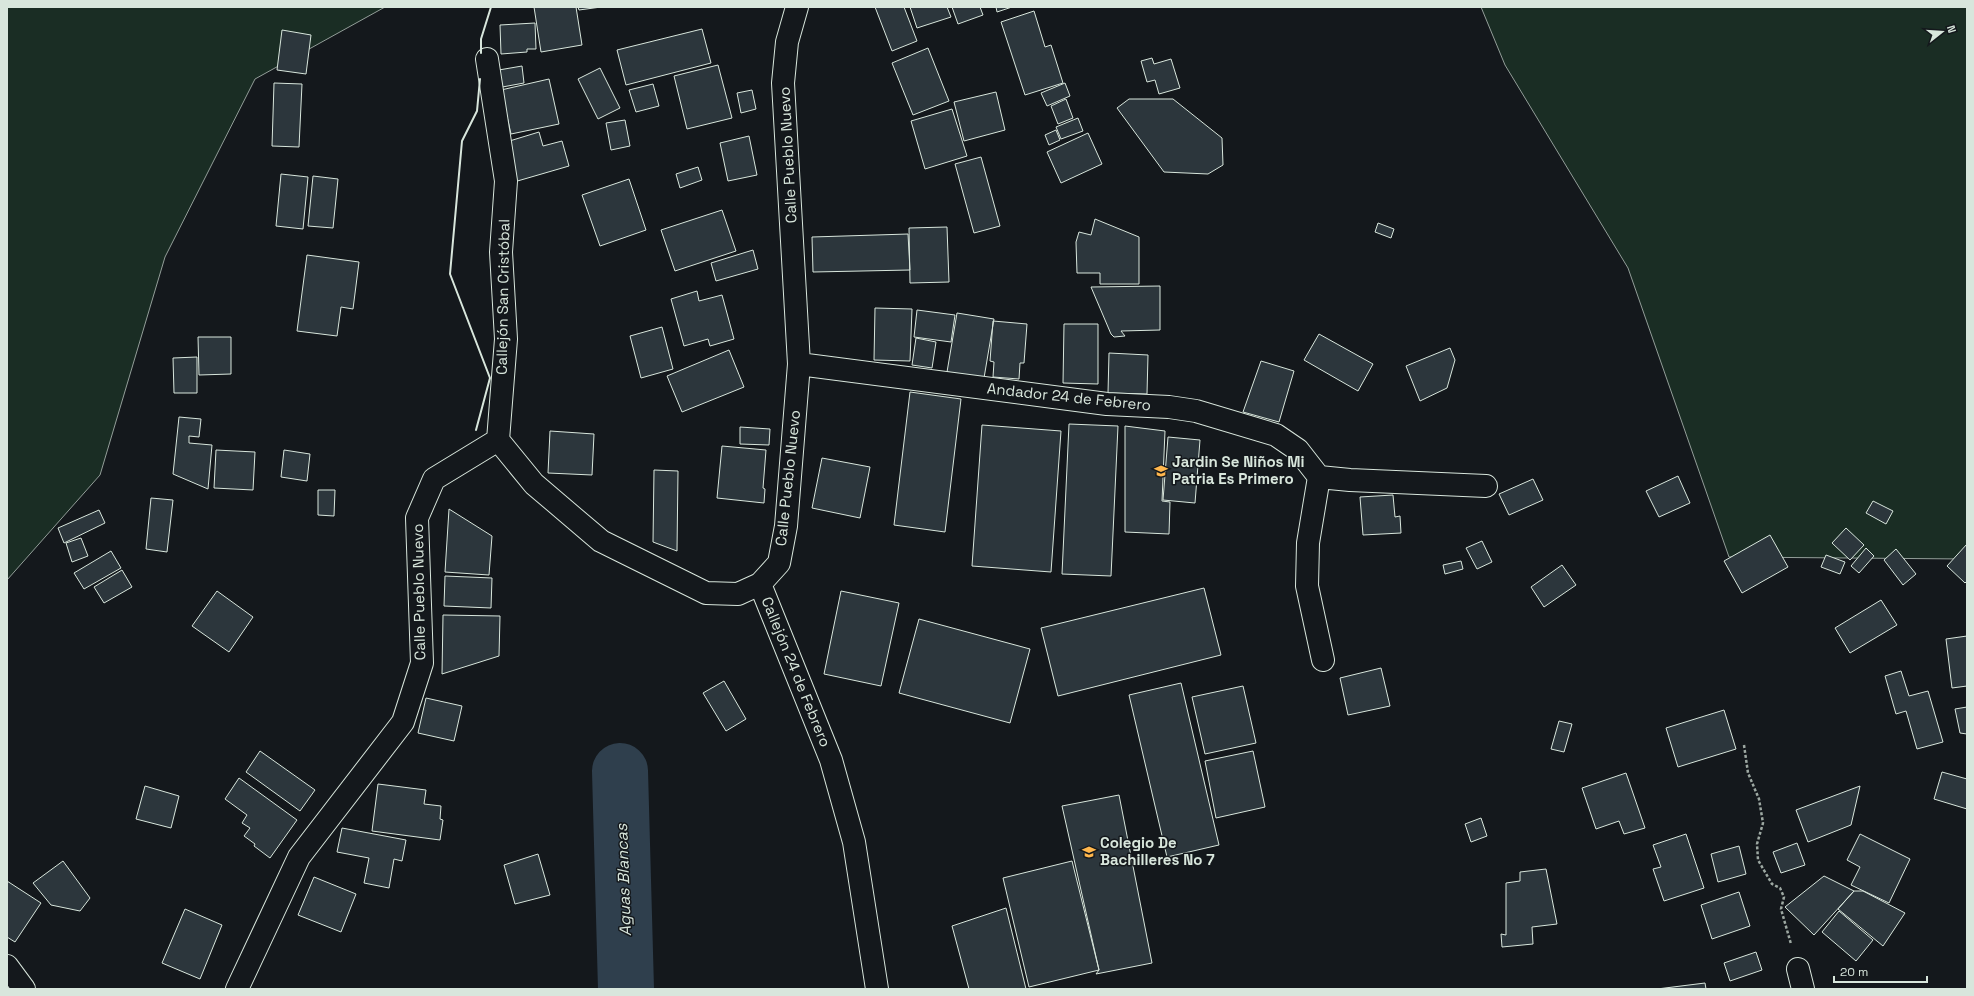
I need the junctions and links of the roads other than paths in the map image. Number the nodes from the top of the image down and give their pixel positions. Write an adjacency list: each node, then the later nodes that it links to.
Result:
1 (797, 7): 3 (street, Calle Pueblo Nuevo)
2 (487, 59): 4 (street, Callejón San Cristóbal)
3 (799, 364): 5 (street, Andador 24 de Febrero); 7 (street, Calle Pueblo Nuevo)
4 (494, 443): 7 (street, Calle Pueblo Nuevo); 11 (street, Calle Pueblo Nuevo)
5 (1319, 477): 6 (street); 8 (street)
6 (1486, 486)
7 (760, 584): 12 (street, Callejón 24 de Febrero)
8 (1323, 660)
9 (7, 966): 10 (street)
10 (24, 989)
11 (237, 989)
12 (877, 989)

